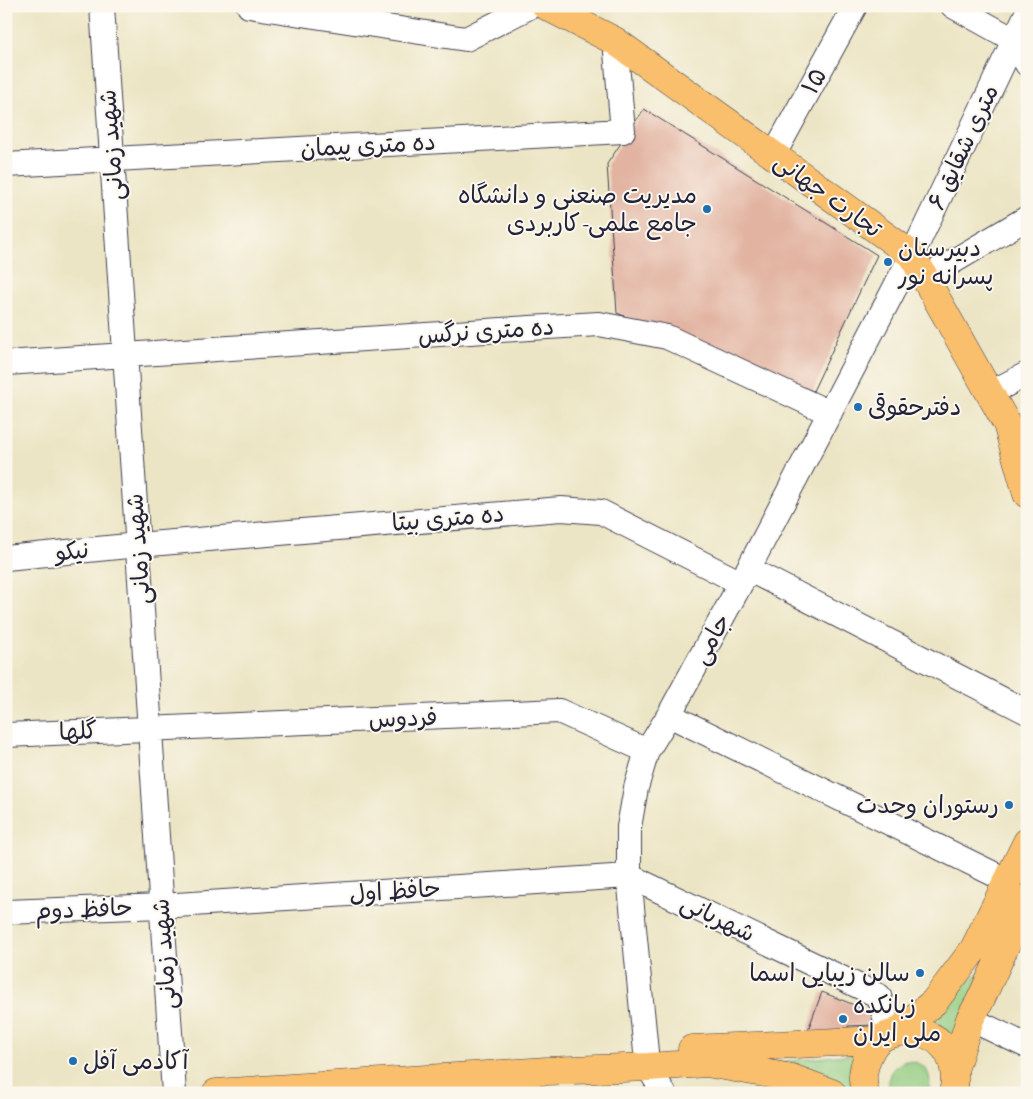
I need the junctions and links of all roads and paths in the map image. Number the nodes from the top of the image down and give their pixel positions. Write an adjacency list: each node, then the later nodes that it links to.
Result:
1 (102, 6): 11 (street, شهید زمانی)
2 (249, 6): 3 (street)
3 (531, 6)
4 (546, 6): 8 (main road, تجارت جهانی)
5 (855, 6): 10 (street, ۱۵)
6 (953, 6): 9 (street)
7 (1027, 13): 9 (street, ۶ متری شقایق)
8 (614, 42): 10 (main road, تجارت جهانی); 11 (street, ده متری پیمان)
9 (1022, 52): 14 (street, ۶ متری شقایق)
10 (773, 156): 14 (main road, تجارت جهانی)
11 (112, 159): 12 (street, ده متری پیمان); 15 (street, شهید زمانی)
12 (6, 165)
13 (1027, 218): 14 (street)
14 (918, 266): 18 (main road, تجارت جهانی); 19 (street, جامی)
15 (125, 354): 16 (street, ده متری نرگس); 19 (street, ده متری نرگس); 22 (street, شهید زمانی)
16 (6, 363)
17 (1027, 374): 18 (street)
18 (990, 392): 20 (main road, تجارت جهانی)
19 (830, 412): 24 (street, جامی)
20 (1022, 457): 21 (main road, تجارت جهانی)
21 (1027, 494)
22 (138, 545): 23 (street, نیکو); 24 (street, ده متری بیتا); 27 (street, شهید زمانی)
23 (6, 558)
24 (745, 576): 25 (street, ده متری بیتا); 26 (street, جامی)
25 (1027, 712)
26 (669, 714): 29 (street, جامی); 32 (street)
27 (150, 728): 28 (street, گلها); 29 (street, فردوس); 33 (street, شهید زمانی)
28 (6, 735)
29 (647, 751): 31 (street, جامی)
30 (1027, 842): 32 (main road)
31 (629, 876): 33 (street, حافظ اول); 38 (street, شهربانی); 40 (street, جامی)
32 (1018, 890): 35 (main road); 36 (main road)
33 (161, 906): 34 (street, حافظ دوم); 43 (street, شهید زمانی)
34 (6, 912)
35 (974, 949): 36 (street); 38 (main road)
36 (998, 961): 37 (main road)
37 (970, 1019): 39 (street); 42 (main road)
38 (888, 1036): 40 (main road); 42 (main road); 47 (main road)
39 (1027, 1046)
40 (647, 1059): 41 (main road); 45 (street); 46 (main road)
41 (545, 1082): 44 (main road)
42 (954, 1086)
43 (174, 1093)
44 (216, 1093)
45 (664, 1093)
46 (832, 1093)
47 (865, 1093)

